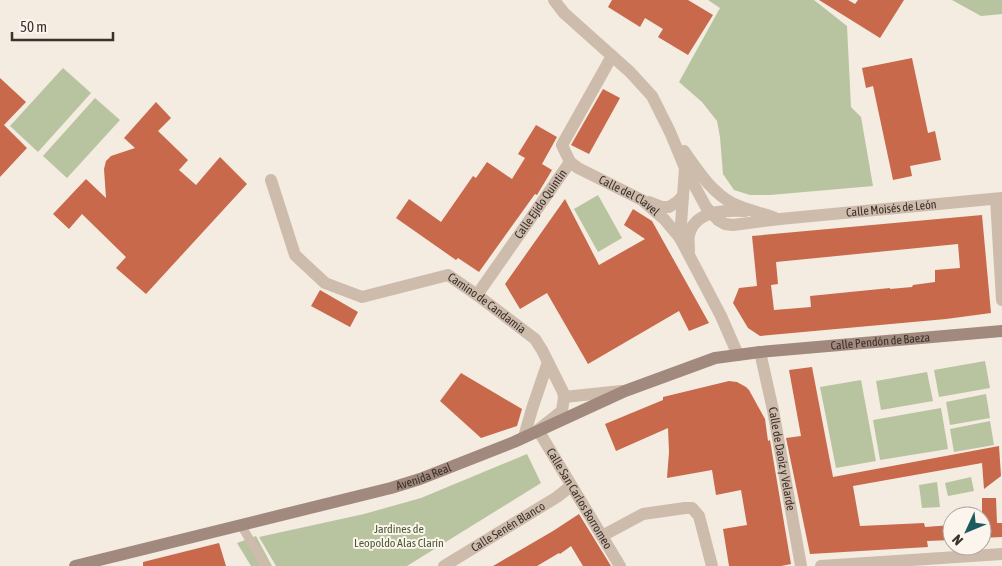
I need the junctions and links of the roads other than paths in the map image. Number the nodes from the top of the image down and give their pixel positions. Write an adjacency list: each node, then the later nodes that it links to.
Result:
1 (554, 0): 2 (street, Calle Moisés de León)
2 (612, 56): 3 (street, Calle Moisés de León); 4 (street, Calle Ejido Quintin)
3 (670, 132): 5 (street, Calle Moisés de León); 10 (street, Calle Moisés de León)
4 (570, 162): 9 (street, Calle del Clavel); 15 (street, Calle Ejido Quintin)
5 (685, 168): 7 (street, Calle Moisés de León); 11 (street, Calle Moisés de León)
6 (271, 180): 15 (street, Camino de Candamia)
7 (683, 196): 9 (street); 13 (street, Calle Moisés de León)
8 (999, 199): 12 (street, Calle Moisés de León); 16 (street)
9 (642, 200): 13 (street, Calle del Clavel)
10 (755, 212): 11 (street, Calle Moisés de León); 12 (street, Calle Moisés de León)
11 (710, 213): 12 (street, Calle Moisés de León); 14 (street)
12 (780, 219)
13 (680, 238): 14 (street)
14 (689, 255): 19 (street)
15 (477, 295): 20 (street, Camino de Candamia)
16 (1002, 300)
17 (1002, 331): 18 (main road, Calle Pendón de Baeza)
18 (760, 352): 19 (main road, Avenida Real); 34 (street, Calle de Daoíz y Velarde)
19 (738, 355): 21 (main road, Avenida Real)
20 (548, 362): 22 (street, Camino de Candamia); 24 (street)
21 (624, 391): 22 (street); 23 (main road, Avenida Real)
22 (564, 397): 23 (street)
23 (538, 430): 24 (main road, Avenida Real); 25 (street, Calle San Carlos Borromeo)
24 (524, 437): 26 (main road, Avenida Real)
25 (571, 486): 27 (street, Calle San Carlos Borromeo); 31 (street, Calle Senén Blanco)
26 (241, 525): 29 (main road, Avenida Real); 30 (street)
27 (602, 536): 32 (street, Calle San Carlos Borromeo); 33 (street)
28 (1002, 554): 35 (street)
29 (80, 565)
30 (266, 566)
31 (444, 566)
32 (620, 566)
33 (712, 566)
34 (801, 566)
35 (821, 566)

